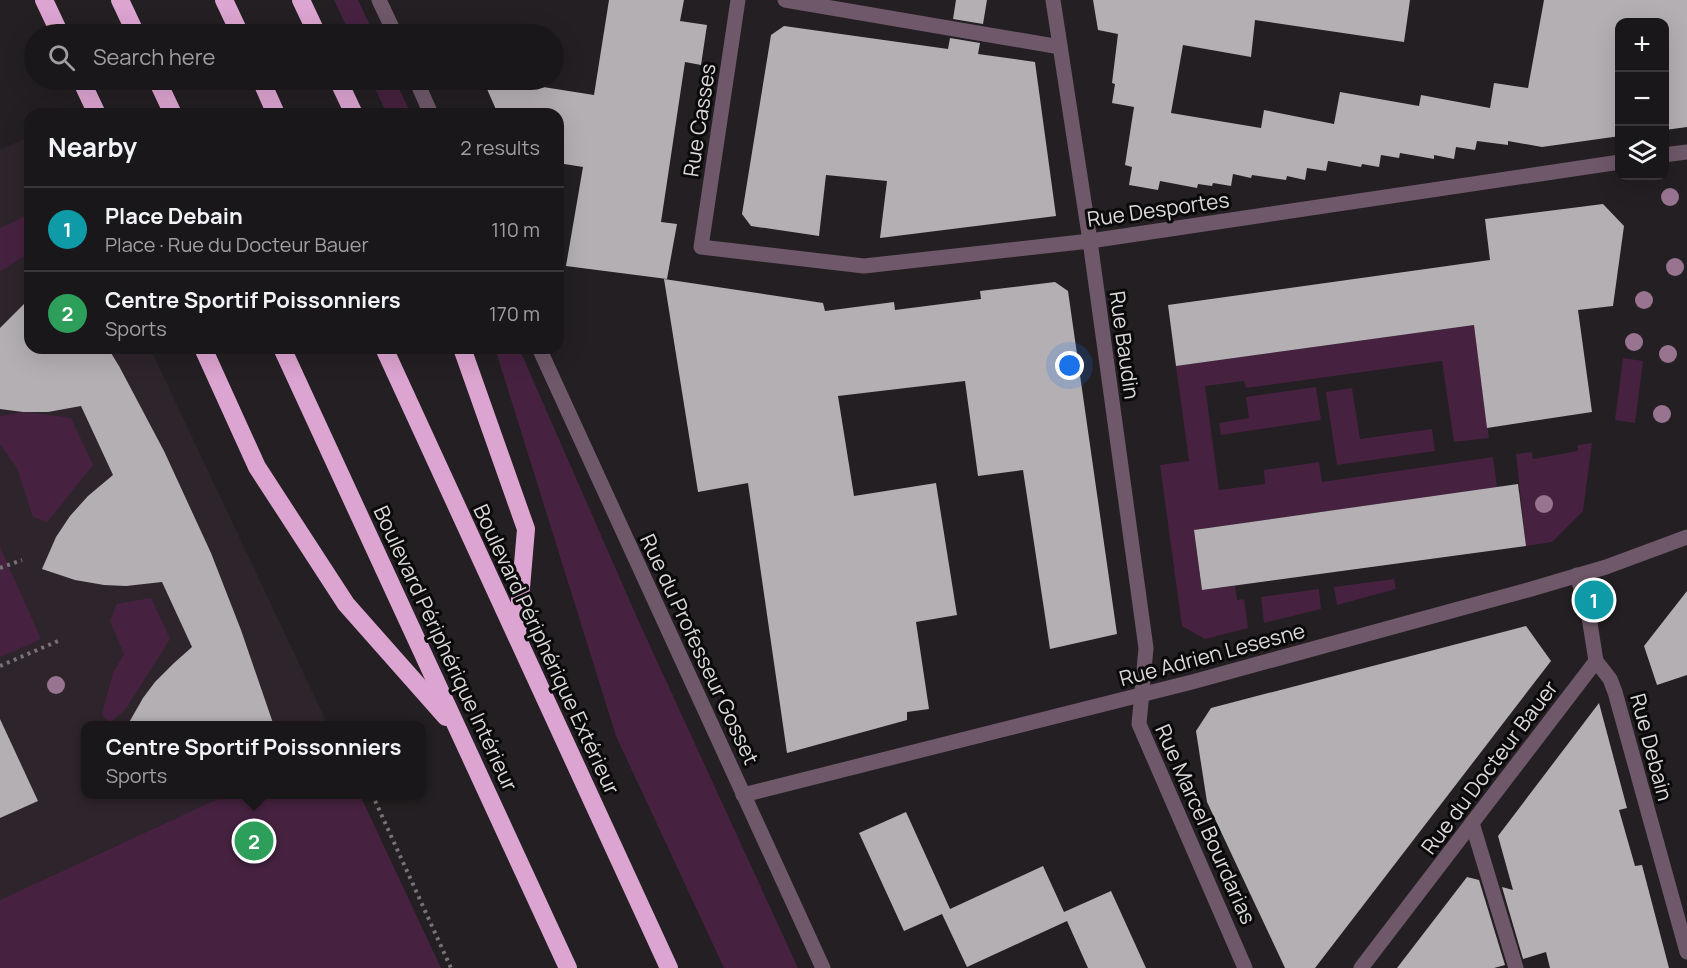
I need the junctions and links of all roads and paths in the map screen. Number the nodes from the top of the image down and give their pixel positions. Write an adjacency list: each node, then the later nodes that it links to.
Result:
1 (44, 0): 9 (highway)
2 (120, 0): 10 (highway)
3 (224, 0): 11 (highway)
4 (301, 0): 12 (highway)
5 (379, 0): 13 (street)
6 (738, 0): 29 (street, Rue Casses)
7 (785, 0): 14 (street)
8 (1053, 0): 14 (street, Rue Baudin)
9 (55, 24)
10 (131, 24)
11 (235, 24)
12 (312, 24)
13 (390, 24)
14 (1060, 47): 28 (street, Rue Baudin)
15 (86, 90): 20 (highway)
16 (162, 90): 21 (highway)
17 (265, 90): 22 (highway)
18 (343, 90): 23 (highway)
19 (420, 90): 24 (street)
20 (94, 108)
21 (170, 108)
22 (273, 108)
23 (351, 108)
24 (428, 108)
25 (1687, 152): 26 (street)
26 (1669, 154)
27 (1615, 163): 28 (street, Rue Desportes)
28 (1090, 241): 29 (street, Rue Desportes); 43 (street, Rue Baudin)
29 (701, 247)
30 (206, 354): 44 (highway)
31 (285, 354): 44 (highway, Boulevard Périphérique Intérieur)
32 (387, 354): 39 (highway, Boulevard Périphérique Extérieur)
33 (464, 354): 39 (highway)
34 (541, 354): 45 (street, Rue du Professeur Gosset)
35 (1686, 533): 38 (street, Rue Adrien Lesesne)
36 (22, 560): 37 (path)
37 (0, 568)
38 (1577, 575): 41 (street); 43 (street, Rue Adrien Lesesne)
39 (516, 637): 51 (highway, Boulevard Périphérique Extérieur)
40 (58, 641): 42 (path)
41 (1596, 662): 47 (street, Rue du Docteur Bauer); 48 (street, Rue Debain)
42 (0, 666)
43 (1141, 695): 45 (street, Rue Adrien Lesesne); 53 (street, Rue Marcel Bourdarias)
44 (460, 733): 50 (highway, Boulevard Périphérique Intérieur)
45 (743, 795): 52 (street, Rue du Professeur Gosset)
46 (374, 799): 49 (path)
47 (1472, 823): 54 (street, Rue du Docteur Bauer); 55 (street)
48 (1687, 952)
49 (452, 968)
50 (568, 968)
51 (669, 968)
52 (823, 968)
53 (1245, 968)
54 (1361, 968)
55 (1516, 968)

